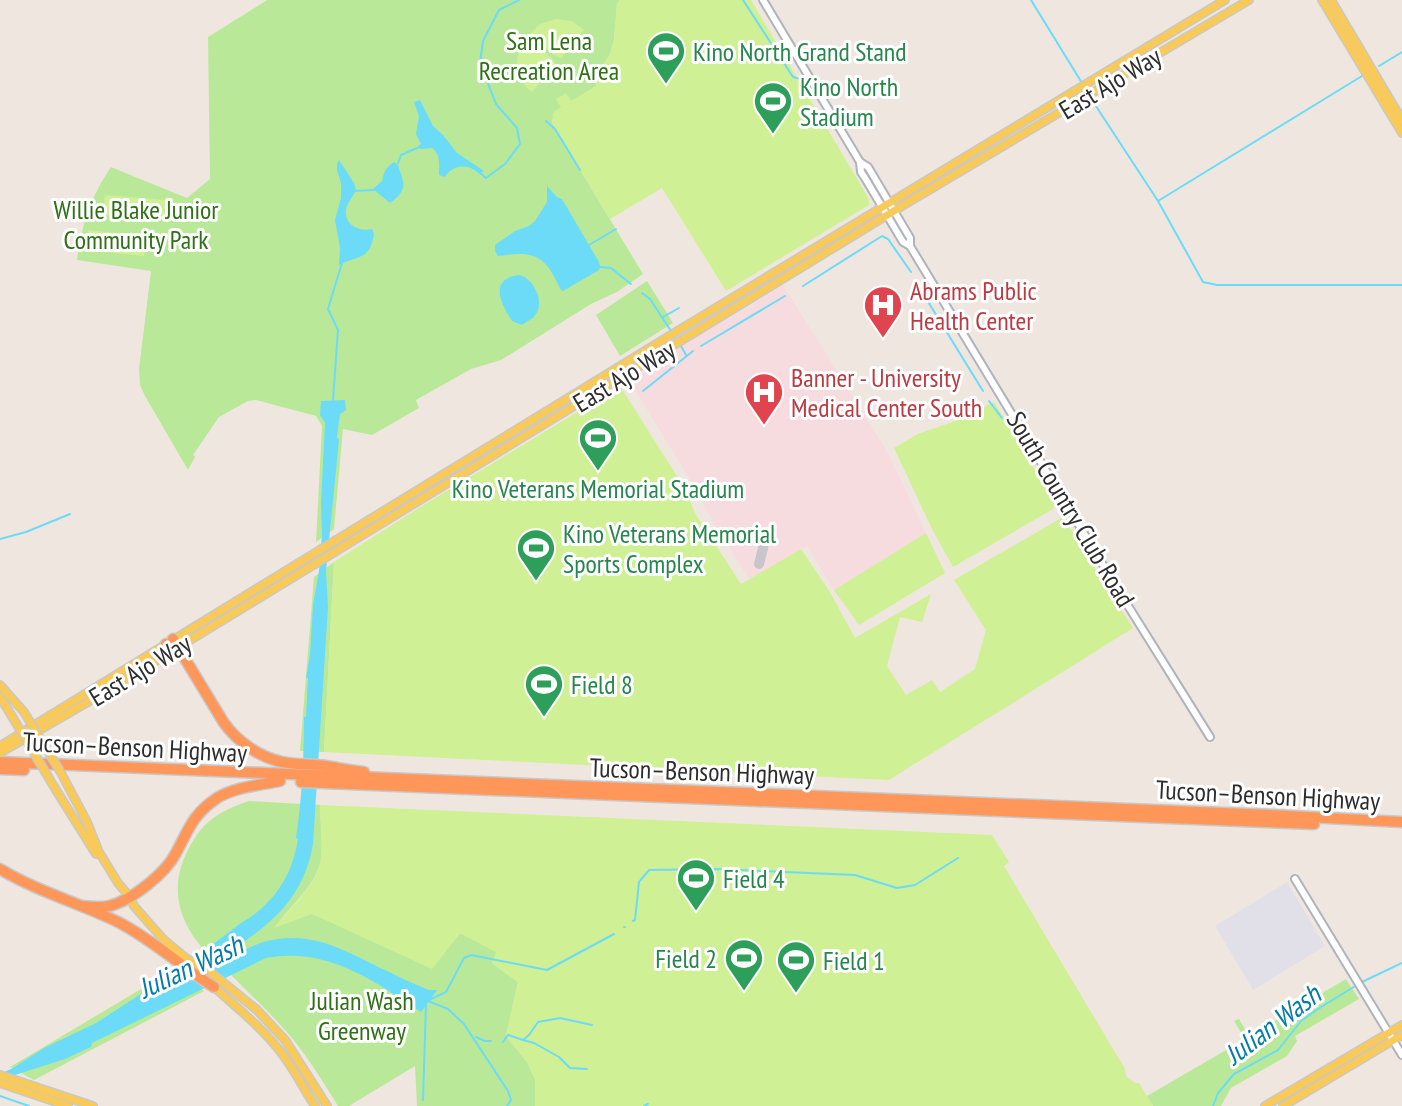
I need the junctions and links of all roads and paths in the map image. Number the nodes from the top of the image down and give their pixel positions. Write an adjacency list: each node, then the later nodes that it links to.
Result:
1 (763, 0): 10 (street, South Country Club Road)
2 (1225, 0): 8 (main road, East Ajo Way)
3 (1249, 0): 9 (main road, East Ajo Way)
4 (1322, 0): 7 (main road)
5 (1331, 0): 6 (main road)
6 (1402, 120)
7 (1402, 133)
8 (978, 149): 9 (main road); 10 (main road, East Ajo Way)
9 (983, 158): 11 (main road, East Ajo Way)
10 (886, 205): 11 (street, South Country Club Road); 12 (main road, East Ajo Way)
11 (891, 213): 13 (main road, East Ajo Way); 19 (street, South Country Club Road)
12 (417, 490): 13 (main road); 14 (main road, East Ajo Way)
13 (422, 499): 15 (main road, East Ajo Way)
14 (268, 581): 15 (main road); 16 (main road, East Ajo Way)
15 (273, 590): 16 (main road, East Ajo Way)
16 (172, 645): 20 (main road, East Ajo Way); 21 (main road, East Ajo Way); 22 (highway)
17 (0, 685): 31 (main road, bridge)
18 (0, 697): 31 (main road, bridge)
19 (1210, 737)
20 (0, 746)
21 (1, 761): 23 (highway, Tucson–Benson Highway); 24 (highway, Tucson–Benson Highway)
22 (322, 775): 23 (highway, Tucson–Benson Highway); 25 (highway, Tucson–Benson Highway); 25 (highway, Tucson–Benson Highway)
23 (299, 778): 24 (highway, Tucson–Benson Highway)
24 (280, 781): 31 (highway)
25 (1244, 819): 26 (highway, Tucson–Benson Highway)
26 (1275, 819): 27 (highway, Tucson–Benson Highway); 28 (highway, Tucson–Benson Highway)
27 (1402, 822)
28 (1402, 828)
29 (0, 869): 32 (highway)
30 (1295, 878): 37 (street)
31 (127, 898): 32 (highway); 33 (main road)
32 (82, 906): 33 (highway)
33 (184, 961): 34 (highway)
34 (219, 985): 41 (main road); 44 (main road)
35 (1402, 1025): 37 (main road)
36 (1402, 1035): 37 (main road)
37 (1391, 1036): 38 (street); 45 (main road); 46 (main road)
38 (1402, 1055)
39 (0, 1075): 43 (main road)
40 (0, 1083): 42 (main road)
41 (326, 1103)
42 (68, 1106)
43 (93, 1106)
44 (315, 1106)
45 (1265, 1106)
46 (1283, 1106)

